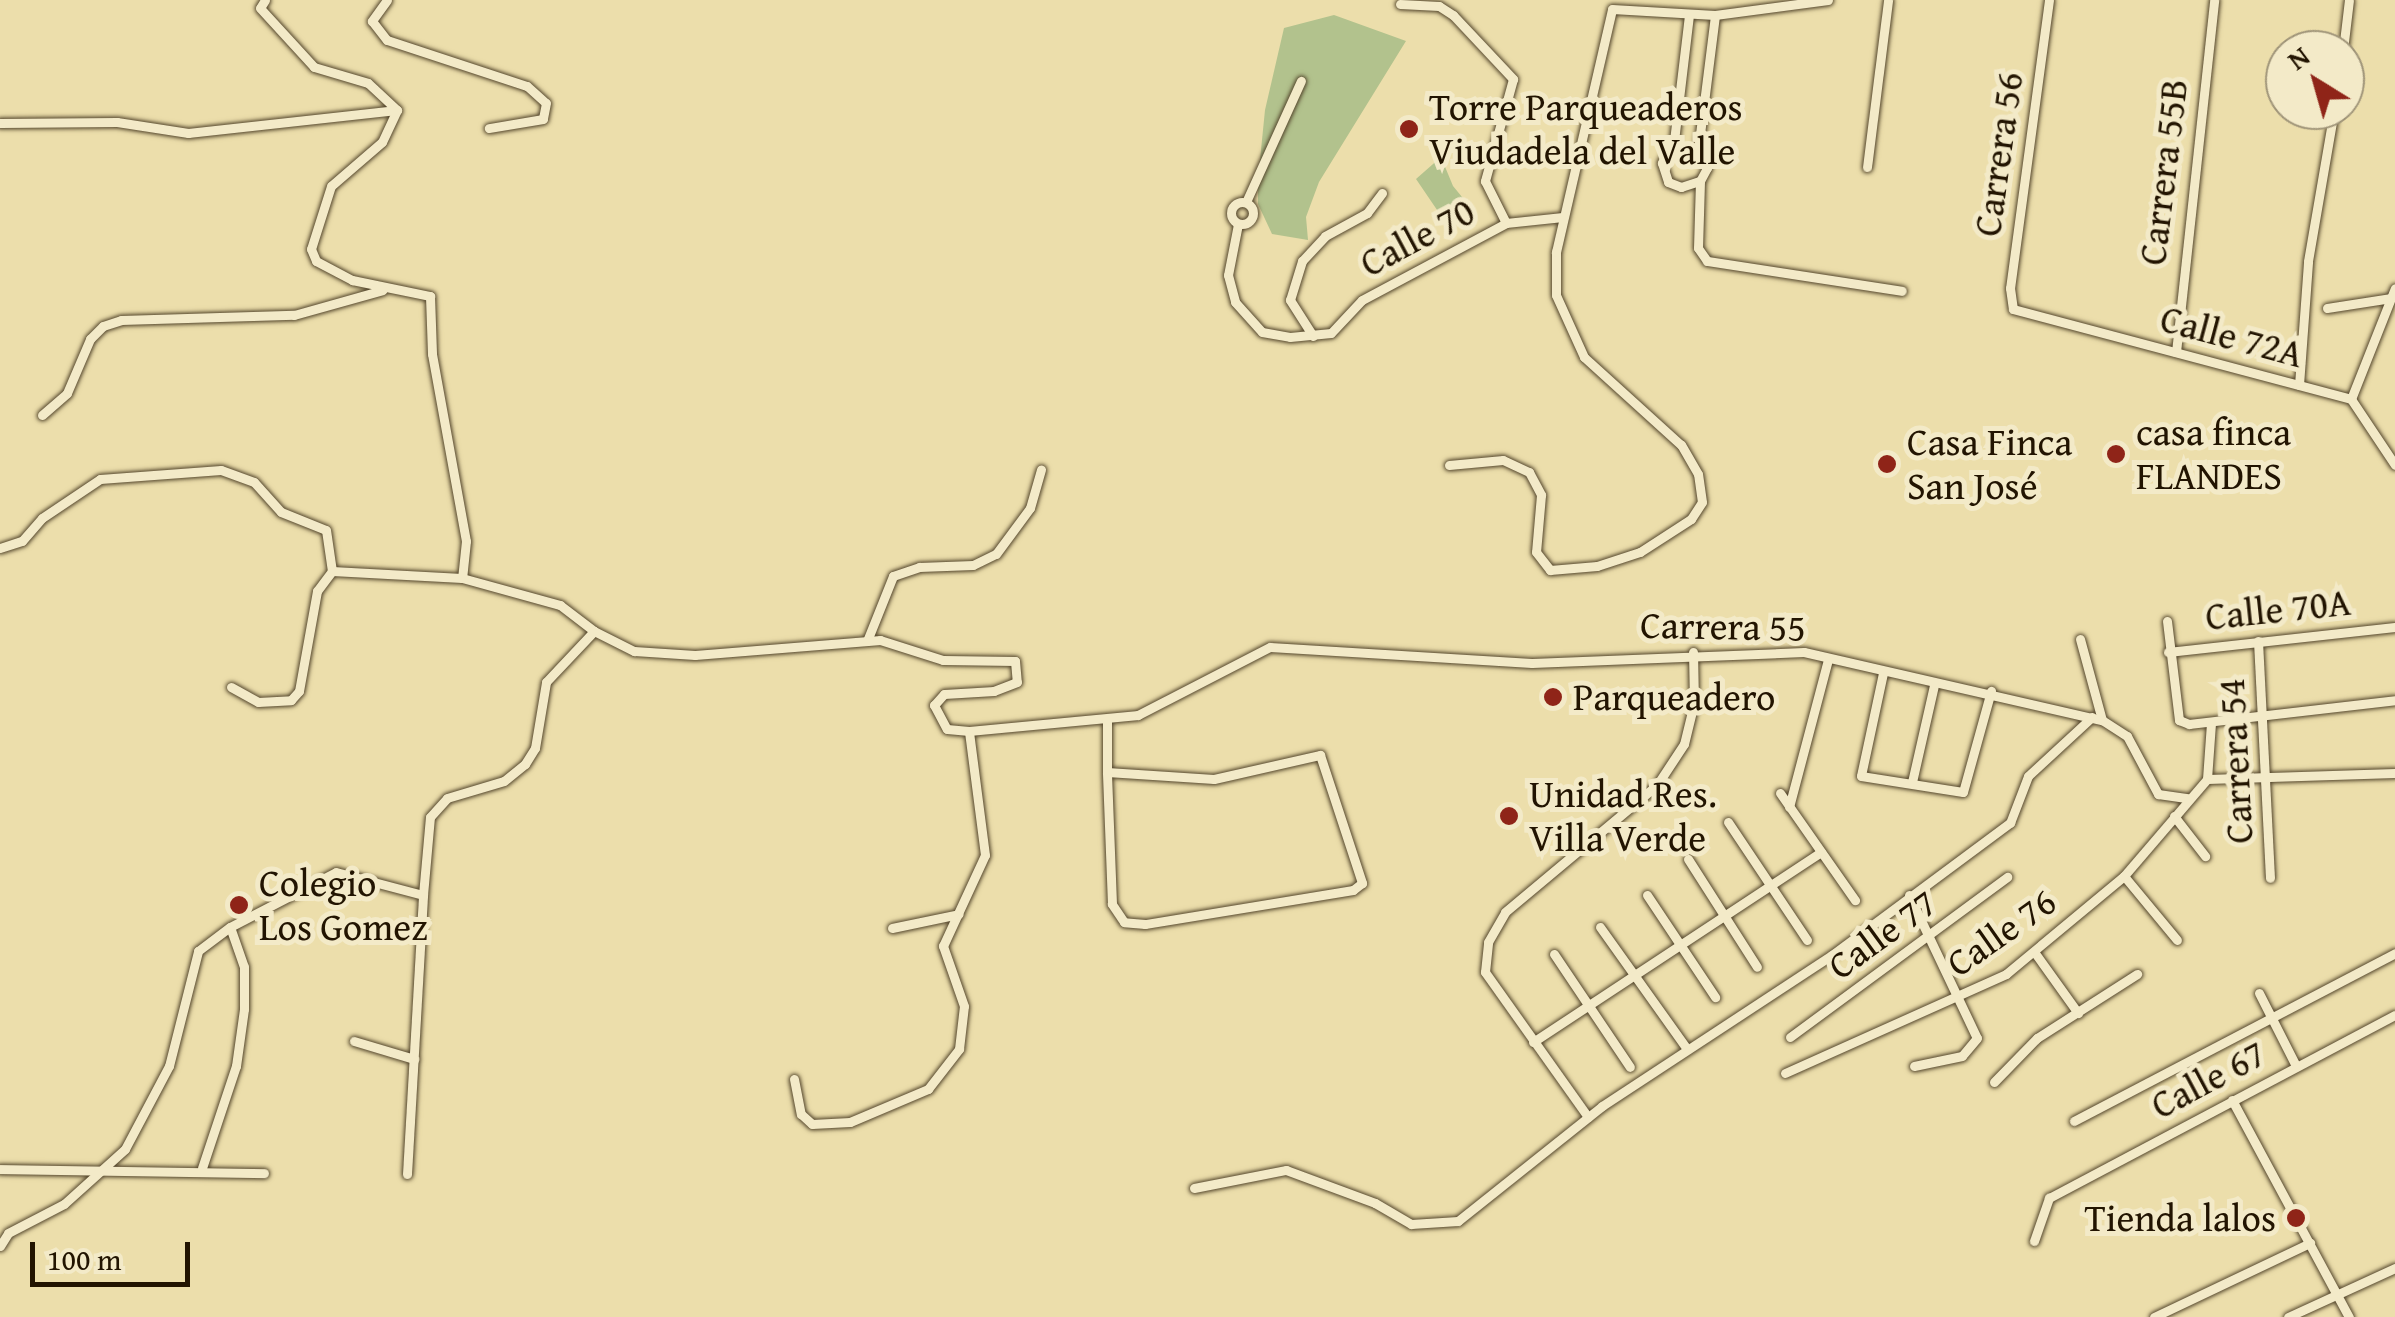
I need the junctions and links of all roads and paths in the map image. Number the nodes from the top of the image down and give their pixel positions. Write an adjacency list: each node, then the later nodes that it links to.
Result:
1 (248, 0): 8 (street)
2 (388, 0): 17 (street)
3 (1828, 0): 12 (street)
4 (1888, 0): 19 (street)
5 (2048, 0): 30 (street, Carrera 56)
6 (2214, 0): 32 (street, Carrera 55B)
7 (2349, 0): 13 (street)
8 (262, 4): 15 (street)
9 (1400, 4): 24 (street)
10 (1609, 4): 11 (street); 23 (street)
11 (1689, 15): 12 (street); 20 (street)
12 (1715, 15): 20 (street)
13 (2345, 30)
14 (1301, 81): 22 (street)
15 (397, 110): 16 (street); 26 (street)
16 (0, 123)
17 (489, 128)
18 (2331, 130): 33 (street)
19 (1867, 166)
20 (1700, 181): 27 (street)
21 (1382, 193): 31 (street)
22 (1246, 202): 25 (street); 25 (street)
23 (1563, 217): 24 (street, Calle 70); 36 (street)
24 (1506, 222): 31 (street, Calle 70)
25 (1238, 224): 31 (street)
26 (386, 289): 35 (street); 41 (street)
27 (1902, 291)
28 (2393, 293): 29 (street); 34 (street)
29 (2327, 308)
30 (2020, 312): 32 (street, Calle 72A)
31 (1312, 336)
32 (2176, 352): 33 (street, Calle 72A)
33 (2298, 385): 34 (street, Calle 72A)
34 (2351, 399): 37 (street)
35 (42, 415)
36 (1449, 466)
37 (2395, 466)
38 (1041, 470): 47 (street)
39 (0, 548): 40 (street)
40 (332, 572): 41 (street); 53 (street)
41 (462, 578): 44 (street)
42 (2167, 622): 49 (street)
43 (2395, 627): 46 (street, Calle 70A)
44 (594, 631): 47 (street); 78 (street)
45 (2080, 639): 57 (street)
46 (2258, 640): 49 (street, Calle 70A); 56 (street, Carrera 54)
47 (867, 641): 60 (street)
48 (1693, 652): 50 (street, Carrera 55); 58 (street, Carrera 55); 106 (street)
49 (2168, 652): 59 (street)
50 (1828, 658): 51 (street, Carrera 55); 68 (street)
51 (1883, 673): 52 (street, Carrera 55); 65 (street)
52 (1934, 685): 54 (street, Carrera 55); 65 (street)
53 (230, 687)
54 (1991, 691): 57 (street, Carrera 55); 65 (street)
55 (2395, 700): 56 (street)
56 (2267, 715): 59 (street); 63 (street, Carrera 54)
57 (2097, 718): 67 (street); 79 (street)
58 (1108, 720): 60 (street); 61 (street)
59 (2211, 723): 64 (street)
60 (969, 731): 82 (street)
61 (1107, 772): 61 (street)
62 (2395, 773): 63 (street)
63 (2267, 776): 64 (street); 76 (street, Carrera 54)
64 (2207, 780): 67 (street, Calle 76)
65 (1912, 782)
66 (1780, 792): 68 (street)
67 (2188, 798): 69 (street, Calle 76)
68 (1790, 806): 71 (street)
69 (2174, 816): 72 (street); 74 (street, Calle 76)
70 (1728, 822): 77 (street)
71 (1821, 852): 77 (street); 81 (street)
72 (2206, 856)
73 (1688, 858): 83 (street)
74 (2124, 876): 89 (street); 91 (street, Calle 76)
75 (2007, 877): 87 (street, Calle 77)
76 (2270, 878)
77 (1770, 885): 83 (street); 88 (street)
78 (423, 894): 84 (street); 108 (street)
79 (1909, 894): 87 (street); 107 (street)
80 (1647, 896): 90 (street)
81 (1854, 900)
82 (959, 914): 86 (street); 113 (street)
83 (1724, 915): 90 (street); 94 (street)
84 (230, 927): 118 (street); 119 (street)
85 (1600, 927): 96 (street)
86 (892, 928)
87 (1933, 936): 99 (street); 104 (street, Calle 77)
88 (1806, 940)
89 (2177, 940)
90 (1680, 944): 96 (street); 98 (street)
91 (2035, 953): 99 (street, Calle 76); 101 (street)
92 (2395, 953): 103 (street)
93 (1554, 954): 100 (street)
94 (1757, 967)
95 (2137, 974): 101 (street)
96 (1631, 976): 100 (street); 107 (street)
97 (2258, 993): 103 (street)
98 (1715, 997)
99 (1959, 1000): 109 (street); 112 (street, Calle 76)
100 (1588, 1006): 106 (street); 111 (street)
101 (2078, 1013): 114 (street)
102 (2395, 1015): 110 (street, Calle 67)
103 (2271, 1018): 110 (street); 117 (street)
104 (1790, 1037)
105 (354, 1041): 108 (street)
106 (1532, 1042): 116 (street)
107 (1687, 1049): 116 (street)
108 (414, 1059): 122 (street)
109 (1914, 1066)
110 (2296, 1066): 115 (street, Calle 67)
111 (1630, 1067)
112 (1786, 1073)
113 (794, 1080)
114 (1994, 1082)
115 (2232, 1100): 124 (street, Calle 67); 125 (street)
116 (1588, 1118): 123 (street)
117 (2074, 1121)
118 (103, 1166): 119 (street); 120 (street); 126 (street)
119 (202, 1168): 121 (street)
120 (0, 1169)
121 (264, 1173)
122 (407, 1174)
123 (1194, 1188)
124 (2034, 1241)
125 (2310, 1243): 128 (street); 129 (street)
126 (0, 1246)
127 (2395, 1268): 128 (street)
128 (2337, 1294): 130 (street); 131 (street)
129 (2154, 1317)
130 (2288, 1317)
131 (2348, 1317)

